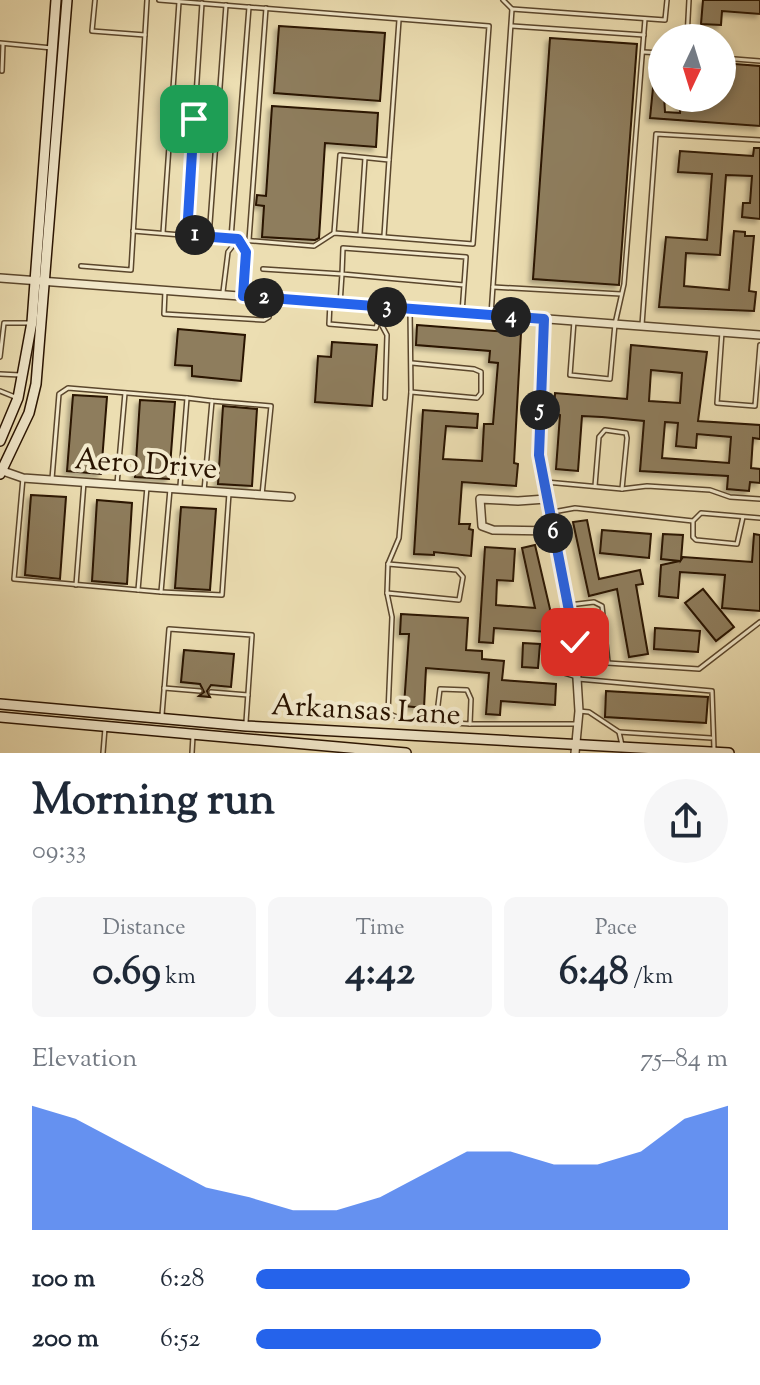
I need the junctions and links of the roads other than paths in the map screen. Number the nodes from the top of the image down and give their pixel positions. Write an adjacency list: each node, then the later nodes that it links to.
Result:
1 (56, 0): 22 (main road)
2 (67, 0): 22 (main road)
3 (95, 0): 19 (lane)
4 (147, 0): 19 (lane)
5 (159, 0): 9 (lane)
6 (503, 0): 14 (lane)
7 (667, 0): 16 (lane)
8 (689, 0): 17 (lane)
9 (179, 2): 10 (lane); 32 (lane)
10 (202, 3): 11 (lane); 34 (lane)
11 (226, 5): 12 (lane); 36 (lane)
12 (249, 7): 13 (lane); 38 (lane)
13 (266, 8): 15 (lane); 40 (lane)
14 (512, 9): 16 (lane); 18 (lane)
15 (399, 19): 30 (lane); 37 (lane)
16 (645, 19): 20 (lane)
17 (688, 24)
18 (511, 26): 20 (lane); 47 (lane)
19 (145, 35): 31 (lane)
20 (644, 35): 23 (lane)
21 (2, 44): 22 (lane); 27 (lane)
22 (58, 48): 45 (main road)
23 (643, 52): 24 (lane); 49 (lane)
24 (648, 52)
25 (736, 59): 26 (lane)
26 (760, 61)
27 (2, 71)
28 (760, 140): 64 (lane)
29 (365, 158): 30 (lane); 33 (lane); 35 (lane)
30 (389, 160): 37 (lane)
31 (133, 231): 32 (lane); 41 (lane)
32 (163, 233): 34 (lane)
33 (334, 233): 35 (lane); 40 (lane)
34 (187, 235): 36 (lane)
35 (360, 235): 37 (lane)
36 (209, 237): 38 (lane)
37 (384, 237)
38 (231, 238): 39 (lane)
39 (238, 239): 40 (lane); 50 (lane); 51 (lane)
40 (249, 240)
41 (81, 266)
42 (263, 269): 43 (lane)
43 (342, 274): 46 (lane); 46 (lane); 54 (lane)
44 (0, 278): 45 (street)
45 (41, 281): 48 (street); 61 (main road); 80 (main road)
46 (464, 285): 57 (lane)
47 (493, 287): 49 (lane); 58 (lane)
48 (165, 291): 50 (street); 52 (lane)
49 (621, 294): 63 (lane)
50 (223, 295): 51 (street)
51 (243, 296): 52 (street)
52 (271, 298): 53 (street)
53 (330, 303): 54 (street); 62 (lane)
54 (340, 304): 55 (street)
55 (382, 307): 56 (street); 62 (lane)
56 (410, 309): 57 (street); 69 (lane)
57 (462, 313): 58 (street)
58 (491, 315): 59 (street)
59 (544, 319): 60 (street); 83 (street)
60 (574, 321): 63 (street); 63 (lane)
61 (32, 322): 68 (lane); 71 (main road)
62 (380, 322): 77 (lane)
63 (615, 324): 64 (street)
64 (642, 326): 65 (street)
65 (722, 332): 66 (street); 67 (lane)
66 (760, 335)
67 (760, 345)
68 (0, 357)
69 (412, 363): 73 (lane); 73 (lane)
70 (0, 374): 71 (lane)
71 (23, 375): 75 (main road)
72 (0, 391): 75 (lane)
73 (411, 392): 101 (lane)
74 (125, 393): 76 (lane); 82 (lane); 85 (lane)
75 (18, 398): 79 (main road)
76 (187, 398): 78 (lane); 88 (lane)
77 (385, 398)
78 (212, 401): 90 (lane); 92 (lane)
79 (0, 441)
80 (1, 471): 81 (street, Aero Drive)
81 (23, 478): 82 (street, Aero Drive); 102 (lane)
82 (52, 480): 84 (street, Aero Drive)
83 (541, 481): 86 (lane); 94 (street)
84 (84, 482): 85 (street, Aero Drive); 102 (lane)
85 (117, 485): 87 (street, Aero Drive)
86 (595, 486): 89 (lane); 89 (lane)
87 (147, 487): 88 (street, Aero Drive); 103 (lane)
88 (175, 489): 90 (street, Aero Drive); 104 (lane)
89 (622, 489): 95 (lane)
90 (204, 491): 91 (street, Aero Drive)
91 (229, 493): 92 (street, Aero Drive); 104 (lane)
92 (262, 495): 93 (street, Aero Drive)
93 (291, 497)
94 (546, 499): 96 (street); 100 (street)
95 (760, 499)
96 (549, 513): 99 (lane); 100 (street)
97 (743, 517): 98 (lane); 99 (lane); 99 (lane)
98 (760, 518)
99 (693, 521)
100 (553, 531): 106 (street)
101 (388, 564): 105 (lane); 105 (lane)
102 (76, 585): 103 (lane)
103 (138, 590): 104 (lane)
104 (161, 592)
105 (387, 593): 120 (lane)
106 (569, 605): 108 (street); 110 (lane)
107 (760, 622): 110 (lane)
108 (575, 642): 109 (street); 111 (lane)
109 (576, 661): 110 (lane); 111 (street)
110 (608, 662)
111 (577, 678): 117 (street); 128 (lane)
112 (164, 688): 113 (lane); 115 (lane); 119 (lane)
113 (200, 691)
114 (211, 692): 115 (lane)
115 (248, 695): 123 (lane)
116 (0, 704): 119 (main road, Arkansas Lane)
117 (579, 711): 122 (street); 125 (lane)
118 (0, 717): 124 (main road, Arkansas Lane)
119 (162, 719): 123 (main road, Arkansas Lane)
120 (436, 721): 121 (lane); 121 (lane)
121 (470, 724): 122 (lane)
122 (578, 724): 130 (street)
123 (246, 726): 126 (main road, Arkansas Lane)
124 (105, 728): 127 (main road, Arkansas Lane); 133 (lane)
125 (619, 732): 128 (lane); 129 (lane)
126 (358, 733): 130 (main road, Arkansas Lane); 131 (lane)
127 (193, 736): 131 (main road, Arkansas Lane); 134 (lane)
128 (711, 738): 132 (lane)
129 (623, 748): 130 (main road, Arkansas Lane); 132 (main road, Arkansas Lane)
130 (576, 749)
131 (356, 752): 135 (main road, Arkansas Lane)
132 (715, 752): 136 (main road, Arkansas Lane)
133 (103, 753)
134 (192, 753)
135 (406, 753)
136 (729, 753)

